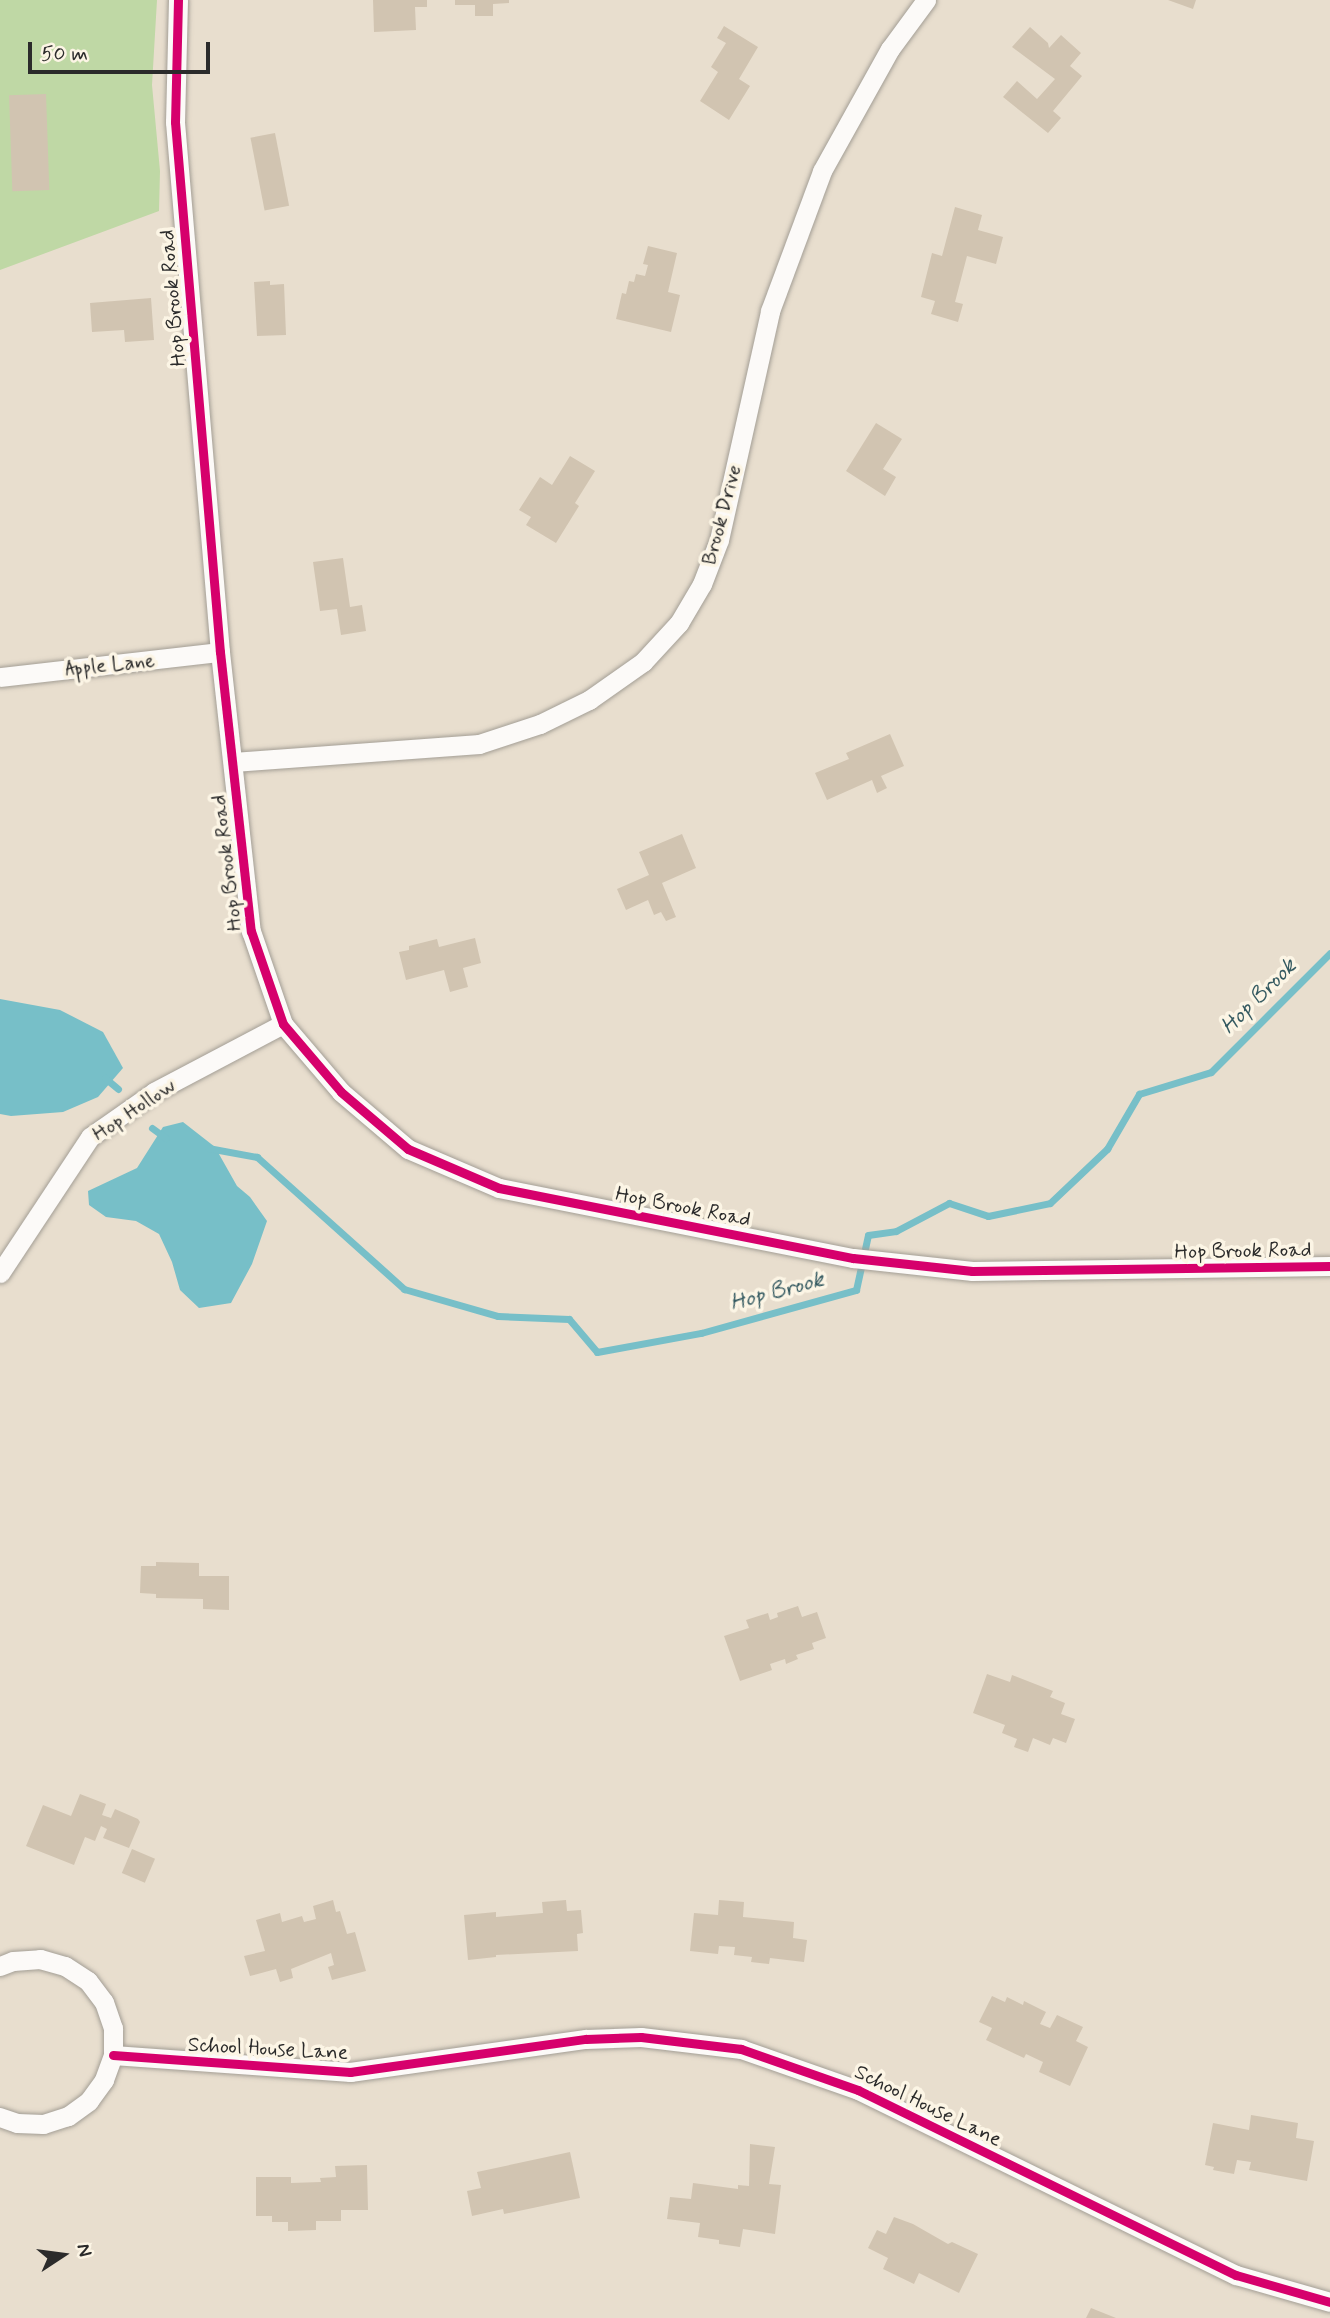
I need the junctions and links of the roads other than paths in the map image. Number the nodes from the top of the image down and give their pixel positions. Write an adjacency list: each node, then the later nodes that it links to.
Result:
1 (178, 0): 3 (street, Hop Brook Road)
2 (926, 0): 5 (street, Brook Drive)
3 (220, 652): 4 (street, Apple Lane); 5 (street, Hop Brook Road)
4 (0, 677)
5 (233, 762): 6 (street, Hop Brook Road)
6 (283, 1024): 7 (street, Hop Brook Road); 8 (street, Hop Hollow)
7 (1330, 1266)
8 (0, 1273)
9 (0, 1966): 10 (street)
10 (113, 2055): 11 (street); 12 (street, School House Lane)
11 (0, 2117)
12 (1330, 2302)

